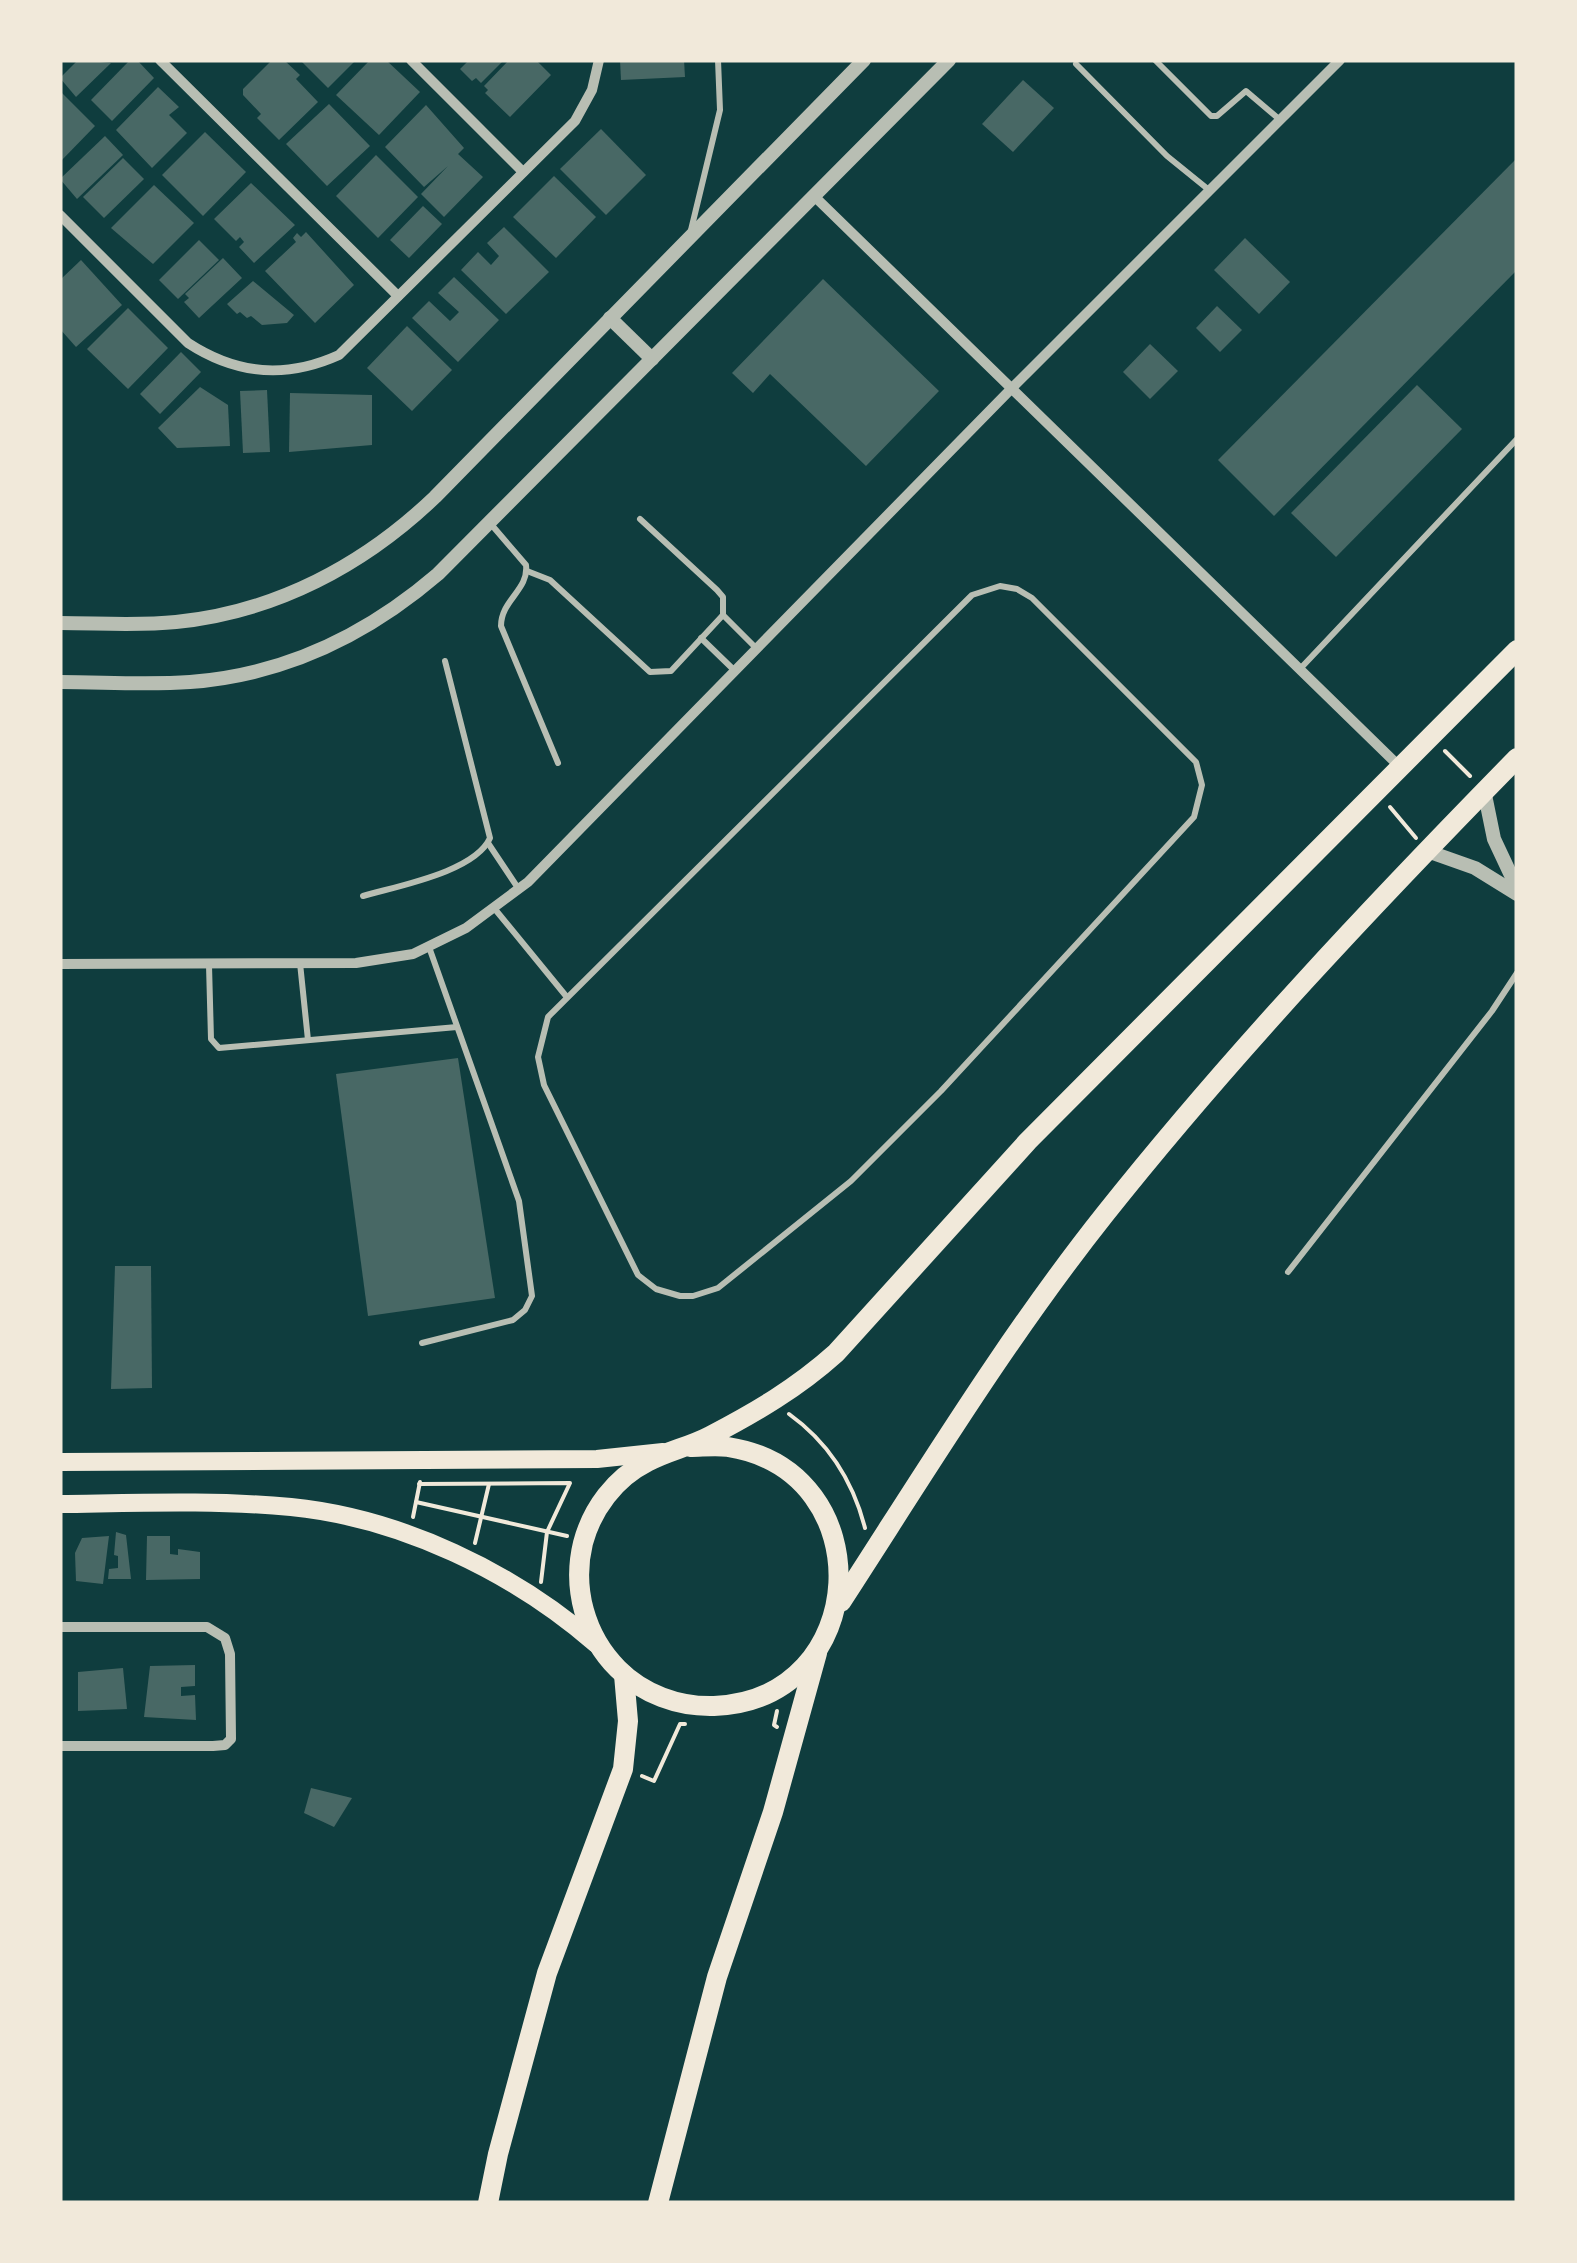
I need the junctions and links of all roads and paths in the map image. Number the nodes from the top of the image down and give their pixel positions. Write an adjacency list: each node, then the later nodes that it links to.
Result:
1 (160, 60): 18 (street)
2 (411, 60): 13 (street)
3 (599, 60): 13 (street)
4 (718, 60): 17 (lane)
5 (864, 60): 17 (street)
6 (948, 60): 15 (street)
7 (1155, 60): 12 (lane)
8 (1320, 60): 11 (lane)
9 (1340, 60): 11 (street)
10 (1076, 64): 14 (lane)
11 (1330, 70): 12 (street)
12 (1280, 120): 14 (street)
13 (523, 172): 18 (street)
14 (1210, 191): 21 (street)
15 (814, 196): 20 (street); 21 (street)
16 (60, 215): 18 (street)
17 (689, 238): 19 (street)
18 (398, 296)
19 (610, 318): 20 (street); 27 (street)
20 (652, 359): 24 (street)
21 (1012, 388): 29 (street); 32 (street)
22 (1517, 439): 32 (lane)
23 (640, 520): 26 (lane)
24 (489, 522): 25 (lane); 34 (street)
25 (527, 570): 28 (lane); 37 (lane)
26 (723, 615): 28 (lane); 29 (lane)
27 (60, 623)
28 (701, 638): 33 (lane)
29 (757, 649): 33 (street)
30 (1517, 650): 35 (highway)
31 (445, 661): 41 (lane)
32 (1298, 671): 38 (street)
33 (735, 672): 43 (street)
34 (60, 682)
35 (1432, 737): 38 (highway); 39 (path)
36 (1517, 758): 39 (highway)
37 (558, 763)
38 (1400, 768): 40 (highway)
39 (1484, 790): 42 (highway); 44 (street)
40 (1377, 792): 42 (path); 57 (highway)
41 (488, 844): 43 (lane); 45 (lane)
42 (1427, 851): 44 (street); 73 (highway)
43 (519, 890): 46 (street)
44 (1517, 891)
45 (363, 896)
46 (494, 908): 47 (street); 52 (lane)
47 (429, 947): 50 (street); 53 (lane)
48 (60, 964): 49 (street)
49 (208, 964): 50 (street); 54 (lane)
50 (300, 964): 54 (lane)
51 (1517, 973): 55 (lane)
52 (566, 996): 52 (lane)
53 (457, 1028): 54 (lane); 56 (lane)
54 (308, 1040)
55 (1288, 1272)
56 (422, 1343)
57 (773, 1402): 58 (highway); 66 (path)
58 (682, 1449): 60 (main road); 70 (highway); 73 (highway)
59 (424, 1460): 60 (main road); 61 (main road); 63 (path)
60 (494, 1460): 62 (path)
61 (60, 1462)
62 (489, 1483): 63 (path); 67 (path); 69 (path)
63 (419, 1484): 64 (path)
64 (416, 1502): 67 (path); 68 (path)
65 (60, 1504): 75 (main road)
66 (877, 1516)
67 (481, 1517): 69 (path); 71 (path)
68 (425, 1524)
69 (547, 1532): 70 (path); 72 (path)
70 (584, 1540): 75 (highway)
71 (462, 1542)
72 (528, 1576)
73 (837, 1608): 76 (highway)
74 (60, 1627): 81 (street)
75 (598, 1646): 77 (highway)
76 (818, 1649): 77 (highway); 80 (highway)
77 (624, 1674): 82 (highway)
78 (769, 1714): 80 (path)
79 (690, 1725): 82 (path)
80 (796, 1734): 84 (highway)
81 (60, 1746)
82 (623, 1769): 83 (highway)
83 (488, 2203)
84 (658, 2203)

